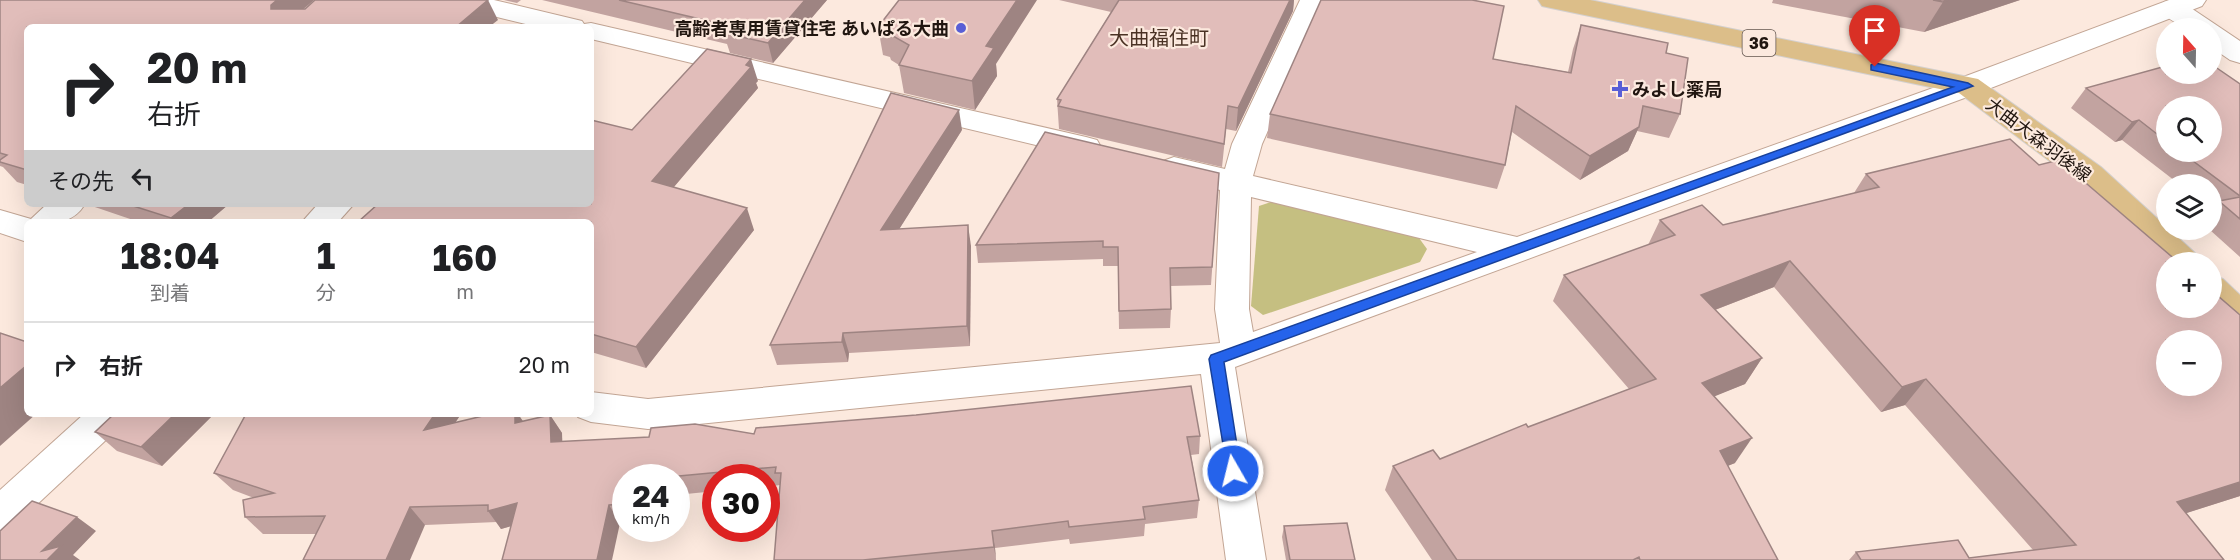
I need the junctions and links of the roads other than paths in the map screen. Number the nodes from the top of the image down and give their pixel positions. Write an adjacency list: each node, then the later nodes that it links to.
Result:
1 (461, 0): 7 (street)
2 (558, 0): 7 (street)
3 (1314, 0): 14 (street)
4 (1551, 0): 11 (main road, 大曲大森羽後線 / 36)
5 (2183, 4): 6 (street); 11 (street)
6 (2195, 18)
7 (533, 23)
8 (594, 33): 12 (street)
9 (2222, 42): 10 (street)
10 (2240, 54)
11 (1968, 86): 21 (street); 22 (main road, 大曲大森羽後線 / 36)
12 (1109, 152)
13 (1143, 160): 14 (street)
14 (1236, 182): 21 (street); 25 (street)
15 (65, 207): 17 (street)
16 (335, 207): 18 (street)
17 (49, 219)
18 (321, 219)
19 (0, 222): 20 (street)
20 (24, 229)
21 (1520, 250): 25 (street)
22 (2172, 252)
23 (2222, 298): 24 (main road)
24 (2240, 315)
25 (1228, 355): 26 (street); 29 (street)
26 (594, 407)
27 (106, 417): 28 (street)
28 (0, 514)
29 (1246, 560)

